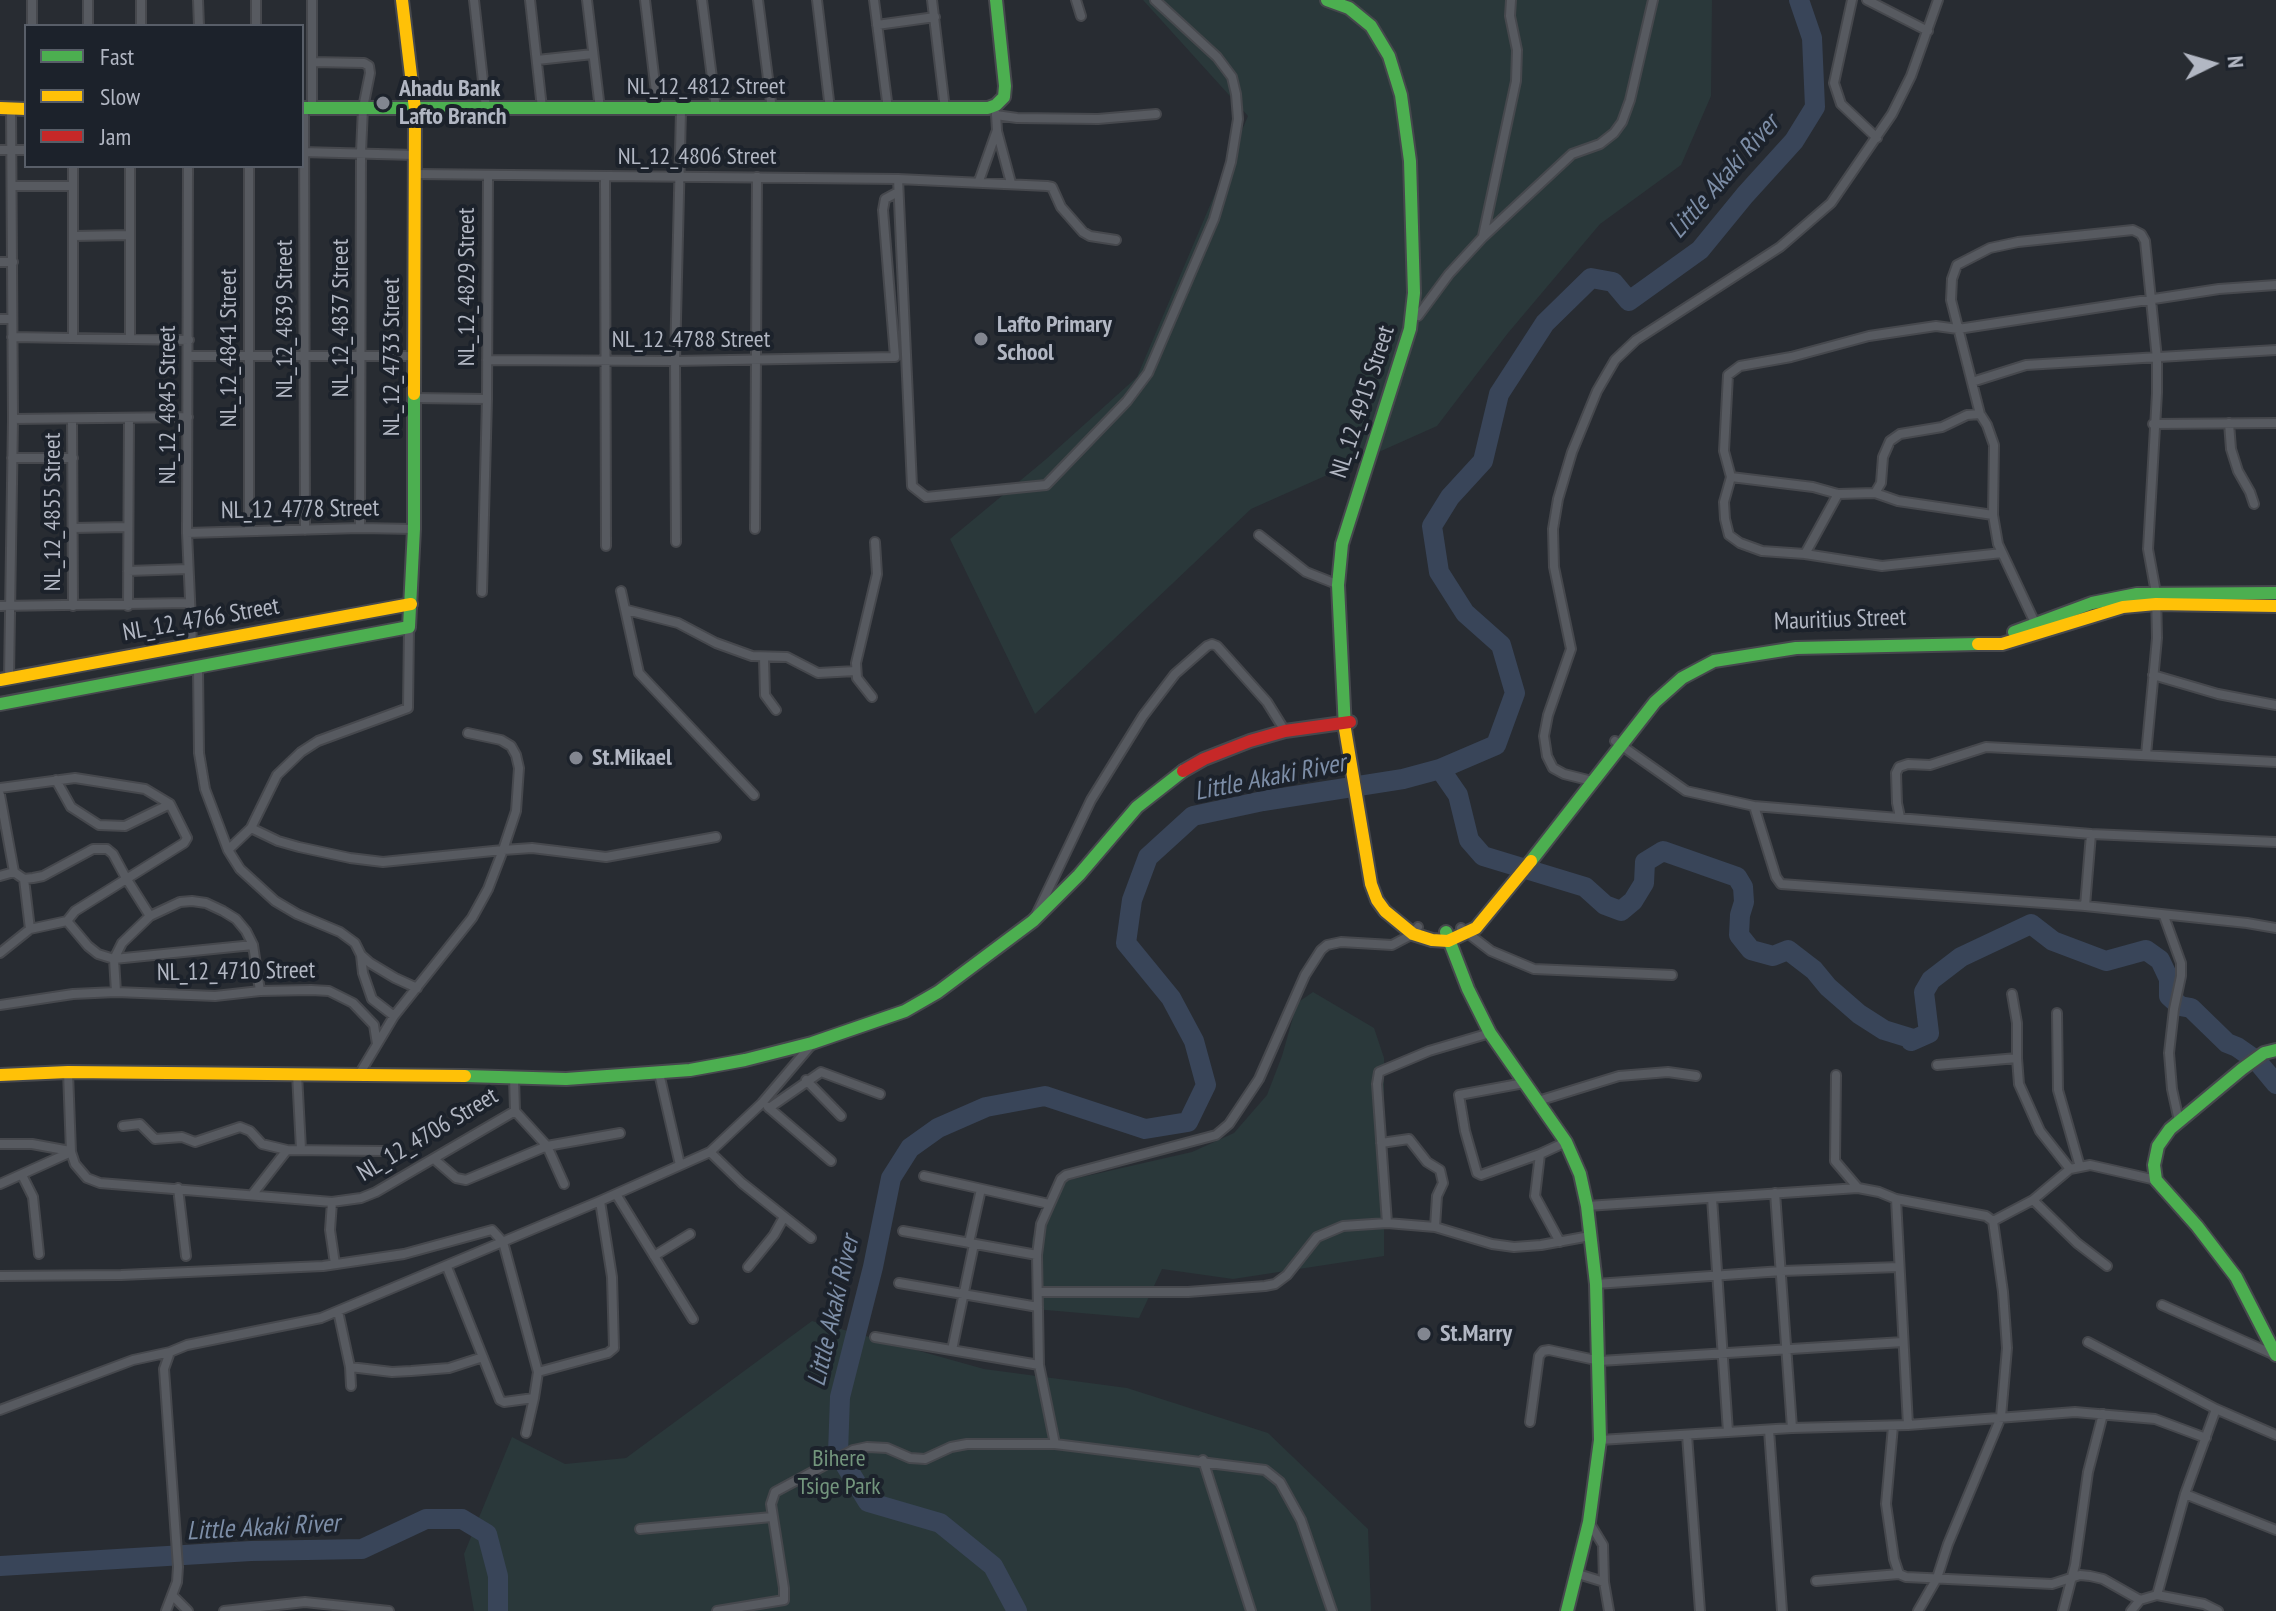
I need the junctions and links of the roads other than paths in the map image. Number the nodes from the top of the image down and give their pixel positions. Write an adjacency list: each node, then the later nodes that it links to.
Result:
1 (32, 0): 29 (street)
2 (88, 0): 30 (street)
3 (141, 0): 31 (street)
4 (198, 0): 32 (street)
5 (256, 0): 33 (street)
6 (312, 0): 38 (street, NL_12_4839 Street)
7 (402, 0): 44 (street, NL_12_4733 Street)
8 (474, 0): 42 (street)
9 (530, 0): 37 (street)
10 (587, 0): 36 (street)
11 (645, 0): 46 (street)
12 (702, 0): 47 (street)
13 (758, 0): 52 (street)
14 (817, 0): 48 (street)
15 (874, 0): 34 (street)
16 (932, 0): 28 (street)
17 (996, 0): 53 (street)
18 (1076, 0): 27 (street)
19 (1155, 0): 77 (street)
20 (1327, 0): 149 (street, NL_12_4915 Street)
21 (1346, 0): 88 (street, NL_12_4915 Street)
22 (1511, 0): 82 (street)
23 (1653, 0): 82 (street)
24 (1852, 0): 56 (street)
25 (1867, 0): 35 (street)
26 (1938, 0): 35 (street)
27 (1081, 16)
28 (935, 17): 34 (street); 50 (street)
29 (32, 24)
30 (88, 24)
31 (141, 24)
32 (199, 24)
33 (256, 24)
34 (877, 25): 49 (street)
35 (1928, 31): 56 (street)
36 (593, 54): 37 (street); 45 (street)
37 (537, 60): 43 (street)
38 (312, 62): 40 (street, NL_12_4839 Street); 41 (street, NL_12_4837 Street)
39 (6, 108): 58 (street)
40 (306, 108): 41 (street, NL_12_4812 Street); 60 (street, NL_12_4839 Street)
41 (363, 108): 44 (street, NL_12_4812 Street); 61 (street, NL_12_4837 Street)
42 (486, 108): 43 (street, NL_12_4812 Street); 44 (street, NL_12_4812 Street)
43 (542, 108): 45 (street, NL_12_4812 Street)
44 (415, 109): 62 (street, NL_12_4733 Street)
45 (600, 109): 46 (street, NL_12_4812 Street)
46 (658, 109): 51 (street, NL_12_4812 Street)
47 (716, 109): 51 (street, NL_12_4812 Street); 52 (street, NL_12_4812 Street)
48 (830, 109): 49 (street, NL_12_4812 Street); 52 (street, NL_12_4812 Street)
49 (888, 109): 50 (street, NL_12_4812 Street)
50 (945, 109): 53 (street, NL_12_4812 Street)
51 (681, 110): 69 (street)
52 (772, 110)
53 (996, 110): 54 (street); 55 (street)
54 (1156, 114)
55 (997, 130): 73 (street); 74 (street)
56 (1877, 138): 181 (street)
57 (0, 150): 58 (street)
58 (11, 150): 59 (street); 75 (street)
59 (24, 150)
60 (304, 152): 61 (street); 99 (street, NL_12_4839 Street)
61 (361, 152): 62 (street); 100 (street, NL_12_4837 Street)
62 (415, 155): 67 (street, NL_12_4733 Street)
63 (73, 168): 76 (street)
64 (130, 168): 80 (street)
65 (188, 168): 95 (street, NL_12_4845 Street)
66 (249, 168): 97 (street, NL_12_4841 Street)
67 (415, 174): 68 (street, NL_12_4806 Street); 101 (street, NL_12_4733 Street)
68 (488, 176): 70 (street, NL_12_4806 Street); 103 (street, NL_12_4829 Street)
69 (681, 176): 70 (street, NL_12_4806 Street); 71 (street, NL_12_4806 Street); 106 (street)
70 (605, 177): 105 (street)
71 (757, 177): 72 (street, NL_12_4806 Street); 104 (street)
72 (898, 179): 73 (street, NL_12_4806 Street); 77 (street)
73 (979, 181): 74 (street, NL_12_4806 Street)
74 (1011, 183): 83 (street, NL_12_4806 Street)
75 (12, 186): 76 (street); 79 (street)
76 (73, 186): 81 (street)
77 (898, 192): 104 (street, NL_12_4788 Street)
78 (0, 207): 79 (street)
79 (12, 207): 85 (street)
80 (129, 235): 81 (street); 94 (street)
81 (74, 236): 93 (street)
82 (1483, 237): 88 (street)
83 (1116, 240)
84 (0, 262): 85 (street)
85 (13, 262): 90 (street)
86 (2276, 285): 87 (street)
87 (2151, 301): 91 (street); 91 (street); 102 (street)
88 (1418, 316): 149 (street, NL_12_4915 Street)
89 (0, 319): 90 (street)
90 (12, 319): 92 (street)
91 (1958, 329): 109 (street); 124 (street)
92 (12, 337): 93 (street); 108 (street)
93 (73, 338): 94 (street)
94 (130, 339): 95 (street)
95 (189, 340): 98 (street, NL_12_4845 Street)
96 (2276, 350): 102 (street)
97 (249, 355): 98 (street); 99 (street); 136 (street, NL_12_4841 Street)
98 (189, 356): 113 (street, NL_12_4845 Street)
99 (305, 356): 100 (street); 137 (street, NL_12_4839 Street)
100 (362, 356): 101 (street); 133 (street, NL_12_4837 Street)
101 (414, 356): 110 (street, NL_12_4733 Street)
102 (2157, 359): 109 (street); 119 (street)
103 (487, 360): 105 (street, NL_12_4788 Street); 111 (street, NL_12_4829 Street)
104 (756, 360): 106 (street, NL_12_4788 Street); 135 (street)
105 (605, 361): 106 (street, NL_12_4788 Street); 142 (street)
106 (675, 361): 140 (street)
107 (0, 378): 108 (street)
108 (12, 378): 115 (street)
109 (1972, 382): 112 (street)
110 (415, 398): 111 (street, NL_12_4829 Street); 134 (street, NL_12_4733 Street)
111 (487, 399): 151 (street, NL_12_4829 Street)
112 (1980, 414): 125 (street); 130 (street)
113 (188, 417): 114 (street); 138 (street, NL_12_4845 Street)
114 (129, 418): 116 (street); 131 (street)
115 (13, 419): 116 (street); 121 (street)
116 (72, 419): 123 (street, NL_12_4855 Street)
117 (2229, 423): 118 (street); 119 (street); 129 (street)
118 (2276, 423)
119 (2153, 424): 153 (street)
120 (0, 439): 121 (street)
121 (12, 439): 122 (street)
122 (12, 458): 123 (street); 127 (street)
123 (73, 458): 132 (street, NL_12_4855 Street)
124 (1731, 477): 128 (street); 146 (street)
125 (1875, 493): 128 (street); 130 (street)
126 (0, 494): 127 (street)
127 (11, 494): 144 (street)
128 (1838, 494): 146 (street)
129 (2254, 504)
130 (1993, 515): 145 (street)
131 (128, 527): 132 (street); 148 (street)
132 (73, 528): 158 (street, NL_12_4855 Street)
133 (360, 528): 134 (street, NL_12_4778 Street); 137 (street, NL_12_4778 Street)
134 (414, 529): 155 (street, NL_12_4733 Street)
135 (755, 529)
136 (249, 530): 137 (street, NL_12_4778 Street); 138 (street, NL_12_4778 Street)
137 (305, 530)
138 (187, 533): 147 (street, NL_12_4845 Street)
139 (1259, 535): 149 (street)
140 (676, 542)
141 (875, 542): 167 (street)
142 (606, 546)
143 (0, 551): 144 (street)
144 (11, 551): 157 (street)
145 (2002, 553): 146 (street); 163 (street)
146 (1805, 554)
147 (188, 569): 148 (street); 154 (street, NL_12_4845 Street)
148 (128, 571): 159 (street)
149 (1342, 586): 174 (street, NL_12_4915 Street)
150 (621, 591): 161 (street)
151 (482, 592)
152 (2276, 593): 153 (street, Mauritius Street)
153 (2156, 598): 160 (street, Mauritius Street); 163 (street, Mauritius Street); 168 (street)
154 (189, 603): 159 (street); 164 (street, NL_12_4845 Street)
155 (411, 604): 162 (street, NL_12_4733 Street); 164 (street, NL_12_4766 Street)
156 (0, 606): 157 (street)
157 (11, 606): 158 (street); 169 (street)
158 (73, 606): 159 (street)
159 (128, 606)
160 (2276, 606)
161 (627, 610): 165 (street); 184 (street)
162 (409, 627): 166 (street, NL_12_4766 Street); 188 (street)
163 (2038, 629): 177 (street, Mauritius Street)
164 (192, 643): 169 (street, NL_12_4766 Street)
165 (764, 658): 167 (street); 173 (street)
166 (198, 669): 171 (street, NL_12_4766 Street); 192 (street)
167 (856, 671): 170 (street)
168 (2153, 675): 172 (street); 178 (street)
169 (5, 679)
170 (872, 697)
171 (0, 704)
172 (2276, 705)
173 (776, 710)
174 (1347, 722): 175 (street); 205 (street, NL_12_4915 Street)
175 (1285, 731): 202 (street); 202 (street)
176 (468, 733): 193 (street)
177 (1617, 743): 181 (street, Mauritius Street); 186 (street)
178 (2146, 755): 179 (street); 187 (street)
179 (2276, 762)
180 (56, 780): 182 (street); 185 (street); 185 (street)
181 (1588, 780): 206 (street, Mauritius Street)
182 (0, 788)
183 (0, 795): 194 (street)
184 (754, 795)
185 (170, 804): 196 (street)
186 (1754, 806): 187 (street); 198 (street)
187 (1900, 817): 189 (street)
188 (251, 828): 192 (street); 193 (street)
189 (2091, 834): 191 (street); 198 (street)
190 (716, 837): 193 (street)
191 (2276, 842)
192 (228, 850): 210 (street)
193 (503, 850): 213 (street)
194 (14, 872): 195 (street); 197 (street)
195 (0, 876)
196 (126, 878): 197 (street); 199 (street); 201 (street)
197 (24, 879): 204 (street)
198 (2085, 906): 200 (street)
199 (150, 916): 208 (street, NL_12_4710 Street); 211 (street, NL_12_4710 Street)
200 (2164, 916): 203 (street); 241 (street)
201 (67, 921): 204 (street); 211 (street)
202 (1033, 921): 221 (street)
203 (2276, 928)
204 (30, 929): 209 (street)
205 (1415, 930): 207 (street); 275 (street)
206 (1464, 931): 207 (street); 212 (street)
207 (1447, 937): 220 (street)
208 (253, 945): 211 (street, NL_12_4710 Street); 214 (street)
209 (0, 953)
210 (361, 955): 213 (street); 219 (street)
211 (114, 959): 215 (street)
212 (1672, 975)
213 (417, 988): 219 (street)
214 (260, 991): 215 (street, NL_12_4710 Street); 222 (street, NL_12_4710 Street)
215 (116, 992): 217 (street, NL_12_4710 Street)
216 (2012, 994): 224 (street)
217 (0, 1005)
218 (2057, 1013): 257 (street)
219 (394, 1016): 222 (street)
220 (1490, 1033): 235 (street); 245 (street)
221 (812, 1043): 228 (street); 238 (street)
222 (377, 1044): 227 (street)
223 (2270, 1052): 241 (street)
224 (2017, 1058): 225 (street); 258 (street)
225 (1937, 1065)
226 (68, 1072): 229 (street); 230 (street); 251 (street)
227 (360, 1073): 229 (street); 233 (street)
228 (659, 1073): 233 (street); 256 (street)
229 (297, 1074): 248 (street)
230 (0, 1075)
231 (1836, 1075): 265 (street)
232 (1696, 1076): 237 (street)
233 (514, 1077): 239 (street, NL_12_4706 Street)
234 (806, 1080): 236 (street); 238 (street); 240 (street)
235 (1524, 1083): 237 (street); 253 (street)
236 (880, 1094)
237 (1538, 1101): 244 (street)
238 (766, 1106): 252 (street); 255 (street)
239 (515, 1111): 247 (street); 254 (street, NL_12_4706 Street)
240 (841, 1116)
241 (2179, 1121): 261 (street)
242 (123, 1126): 249 (street)
243 (620, 1133): 247 (street)
244 (1566, 1142): 253 (street); 276 (street)
245 (1381, 1143): 279 (street); 280 (street)
246 (0, 1144): 251 (street)
247 (547, 1146): 254 (street); 263 (street)
248 (301, 1149): 249 (street); 250 (street)
249 (287, 1150): 269 (street)
250 (384, 1151)
251 (71, 1152): 259 (street); 264 (street, NL_12_4706 Street)
252 (710, 1152): 256 (street); 277 (street)
253 (1540, 1154): 286 (street)
254 (434, 1159): 274 (street, NL_12_4706 Street)
255 (831, 1161)
256 (680, 1165): 268 (street)
257 (2080, 1167): 258 (street); 261 (street)
258 (2070, 1169): 272 (street)
259 (22, 1175): 262 (street); 288 (street)
260 (924, 1176): 266 (street)
261 (2156, 1180): 315 (street)
262 (0, 1184)
263 (564, 1184)
264 (178, 1188): 269 (street, NL_12_4706 Street); 290 (street)
265 (1858, 1188): 267 (street); 271 (street)
266 (981, 1189): 275 (street); 287 (street)
267 (1775, 1193): 270 (street); 297 (street)
268 (616, 1194): 273 (street); 291 (street)
269 (252, 1195): 274 (street, NL_12_4706 Street)
270 (1712, 1198): 276 (street); 298 (street)
271 (1896, 1199): 278 (street); 296 (street)
272 (2033, 1200): 278 (street); 293 (street)
273 (600, 1201): 285 (street); 320 (street)
274 (332, 1202): 292 (street)
275 (1049, 1204): 289 (street)
276 (1587, 1206): 283 (street)
277 (784, 1217): 284 (street); 295 (street)
278 (1993, 1221): 326 (street)
279 (1387, 1223): 280 (street); 302 (street)
280 (1435, 1227): 286 (street)
281 (903, 1231): 287 (street)
282 (690, 1234): 291 (street)
283 (1590, 1236): 286 (street); 301 (street)
284 (811, 1238)
285 (503, 1242): 292 (street); 294 (street); 320 (street)
286 (1560, 1242)
287 (972, 1243): 289 (street); 303 (street)
288 (39, 1254)
289 (1037, 1255): 302 (street)
290 (186, 1256)
291 (654, 1256): 307 (street)
292 (335, 1264): 299 (street)
293 (2107, 1266)
294 (447, 1267): 306 (street); 316 (street)
295 (748, 1267)
296 (1899, 1267): 297 (street); 309 (street)
297 (1782, 1271): 298 (street); 311 (street)
298 (1718, 1275): 301 (street); 314 (street)
299 (0, 1276)
300 (899, 1283): 303 (street)
301 (1596, 1284): 317 (street)
302 (1038, 1292): 305 (street)
303 (963, 1294): 305 (street); 312 (street)
304 (2162, 1305): 315 (street)
305 (1038, 1307): 318 (street)
306 (338, 1311): 313 (street); 319 (street)
307 (693, 1319)
308 (875, 1337): 312 (street)
309 (1903, 1342): 311 (street); 328 (street)
310 (2088, 1342): 323 (street)
311 (1786, 1349): 314 (street); 330 (street)
312 (952, 1350): 318 (street)
313 (170, 1352): 324 (street); 351 (street)
314 (1721, 1353): 317 (street); 332 (street)
315 (2276, 1355)
316 (483, 1357): 319 (street); 322 (street)
317 (1600, 1361): 327 (street); 337 (street)
318 (1039, 1365): 338 (street)
319 (350, 1367): 321 (street)
320 (538, 1372): 322 (street)
321 (351, 1386)
322 (534, 1398): 333 (street)
323 (2216, 1409): 335 (street); 336 (street)
324 (0, 1410)
325 (2103, 1414): 326 (street); 336 (street); 348 (street)
326 (2001, 1417): 328 (street); 347 (street)
327 (1530, 1422)
328 (1908, 1425): 329 (street)
329 (1893, 1426): 330 (street); 346 (street)
330 (1792, 1428): 331 (street)
331 (1769, 1430): 332 (street); 364 (street)
332 (1728, 1432): 334 (street)
333 (526, 1433)
334 (1687, 1435): 337 (street); 363 (street)
335 (2276, 1435)
336 (2206, 1438): 340 (street)
337 (1600, 1440): 342 (street)
338 (1055, 1444): 339 (street); 341 (street)
339 (1203, 1460): 359 (street); 360 (street)
340 (2185, 1494): 344 (street); 352 (street)
341 (772, 1517): 343 (street); 358 (street)
342 (1589, 1522): 345 (street); 350 (street)
343 (640, 1529)
344 (2276, 1530)
345 (1578, 1574): 350 (street); 361 (street)
346 (1899, 1574): 347 (street); 349 (street)
347 (1937, 1578): 348 (street); 365 (street)
348 (2070, 1578): 353 (street); 366 (street)
349 (1816, 1581)
350 (1604, 1582): 362 (street)
351 (172, 1595): 354 (street); 355 (street)
352 (2157, 1595): 353 (street); 368 (street)
353 (2140, 1600): 367 (street)
354 (166, 1611)
355 (188, 1611)
356 (224, 1611): 357 (street)
357 (389, 1611)
358 (717, 1611)
359 (1251, 1611)
360 (1332, 1611)
361 (1567, 1611)
362 (1609, 1611)
363 (1700, 1611)
364 (1782, 1611)
365 (1918, 1611)
366 (2063, 1611)
367 (2131, 1611)
368 (2218, 1611)

